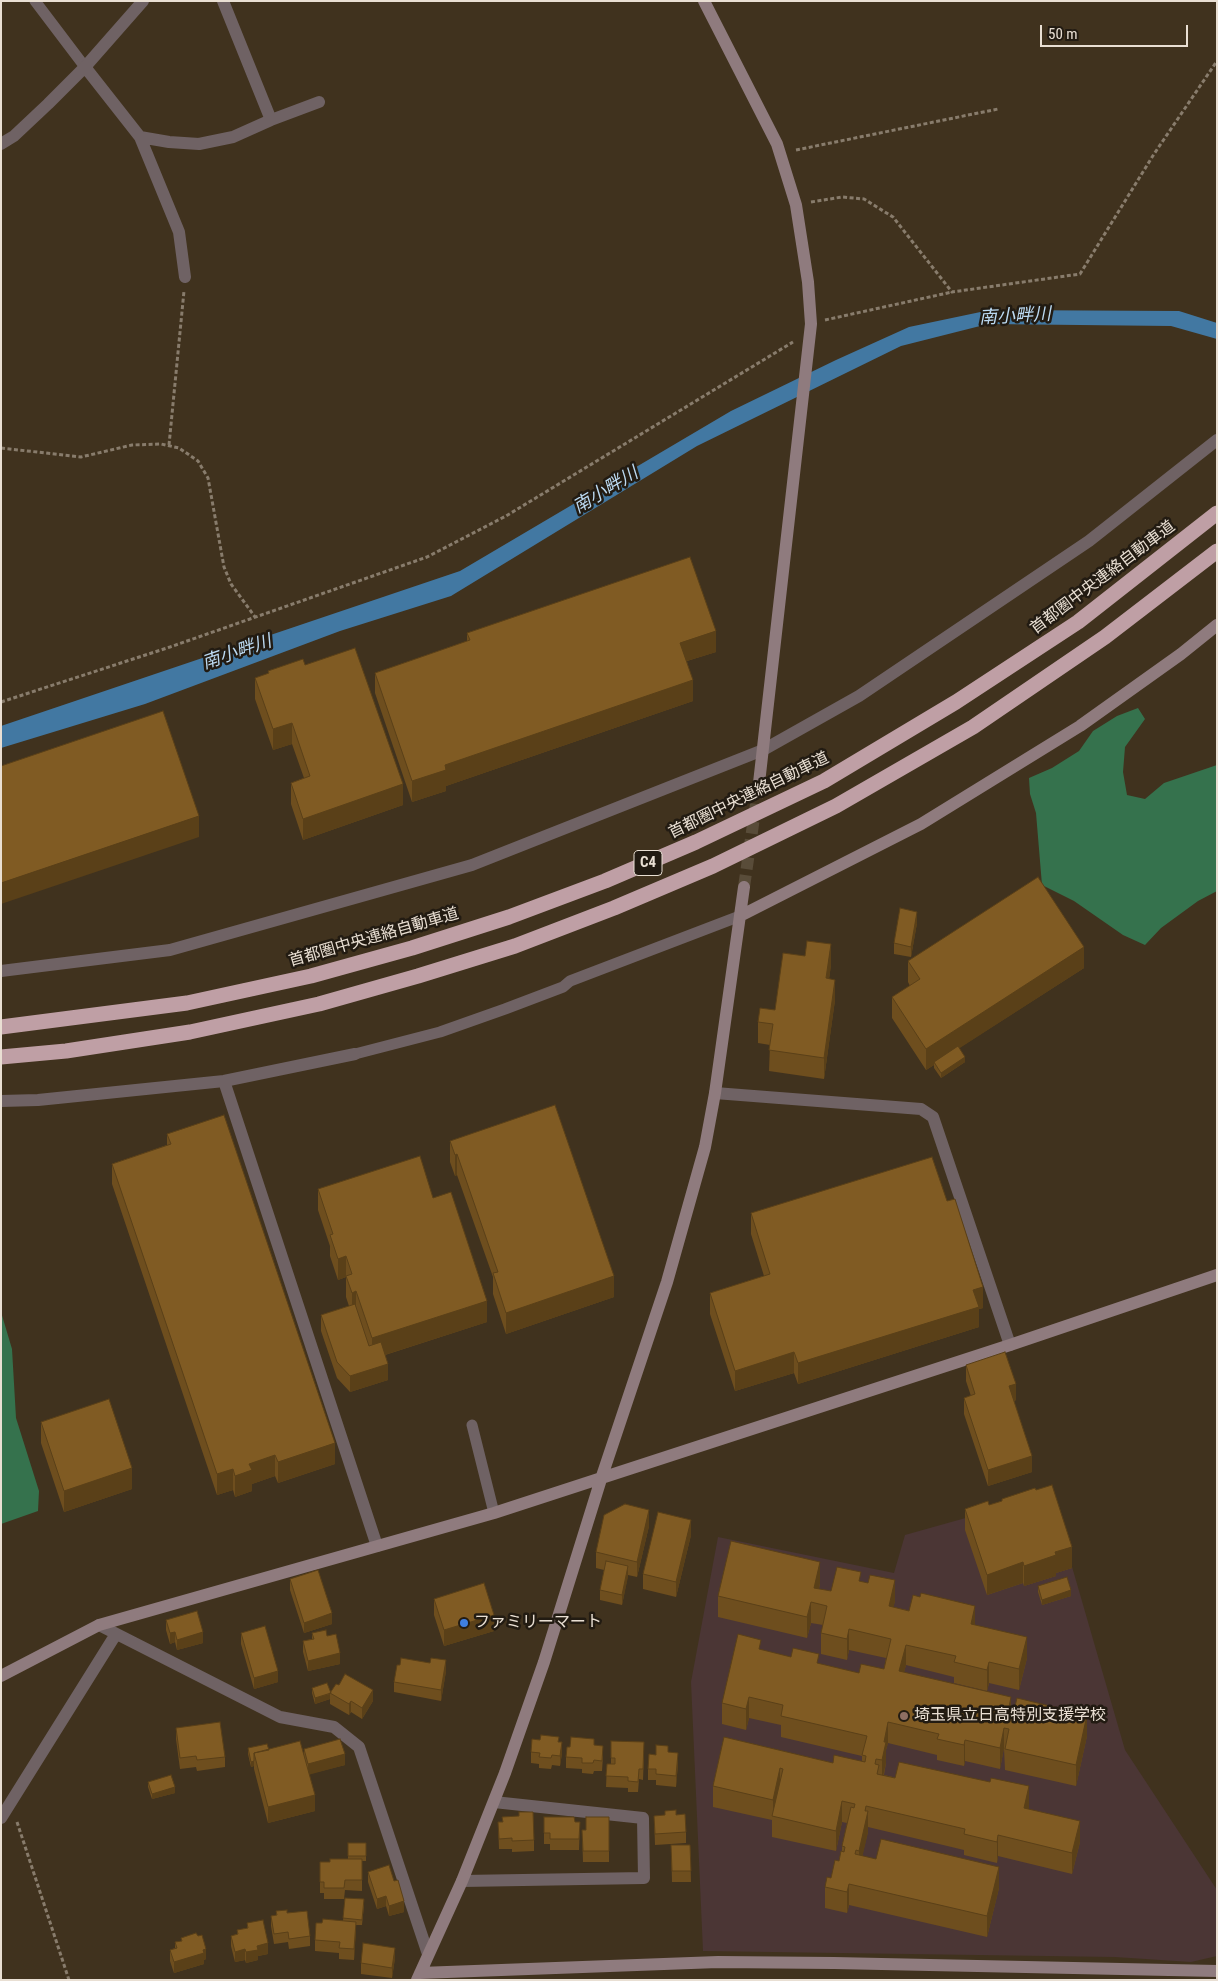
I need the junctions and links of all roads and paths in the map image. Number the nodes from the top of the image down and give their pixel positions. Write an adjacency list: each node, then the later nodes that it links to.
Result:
1 (35, 1): 6 (lane)
2 (143, 1): 6 (street)
3 (223, 1): 9 (street)
4 (704, 1): 12 (street)
5 (1217, 61): 15 (path)
6 (85, 67): 10 (street); 11 (street)
7 (319, 102): 9 (street)
8 (998, 110): 12 (path)
9 (271, 120): 10 (street)
10 (140, 136): 14 (street)
11 (1, 144)
12 (780, 153): 13 (street)
13 (796, 205): 15 (path); 16 (street)
14 (185, 278): 18 (path)
15 (952, 292): 16 (path)
16 (811, 329): 22 (path); 25 (street)
17 (1217, 440): 25 (street)
18 (169, 445): 19 (path); 22 (path)
19 (1, 448)
20 (1217, 513): 30 (highway, 首都圏中央連絡自動車道 / C4)
21 (1217, 551): 32 (highway, C4)
22 (255, 617): 24 (path)
23 (1217, 624): 28 (street)
24 (1, 702)
25 (762, 750): 26 (street); 29 (street)
26 (758, 783)
27 (744, 887): 28 (street)
28 (740, 916): 31 (lane); 34 (street)
29 (1, 971)
30 (1, 1027)
31 (355, 1054): 33 (street)
32 (1, 1057)
33 (224, 1081): 35 (street); 41 (street)
34 (715, 1093): 37 (street); 39 (street)
35 (1, 1101)
36 (1217, 1275): 37 (street)
37 (1010, 1345): 39 (street)
38 (472, 1425): 40 (lane)
39 (602, 1476): 40 (street); 45 (street)
40 (494, 1513): 41 (street)
41 (377, 1546): 42 (street)
42 (99, 1625): 43 (street); 44 (street)
43 (116, 1634): 46 (street); 49 (street)
44 (1, 1676)
45 (494, 1802): 48 (street); 48 (street)
46 (11, 1803): 47 (street); 52 (path)
47 (1, 1818)
48 (462, 1881): 49 (street)
49 (428, 1954): 51 (street)
50 (1217, 1971): 51 (street)
51 (418, 1976)
52 (69, 1980)

